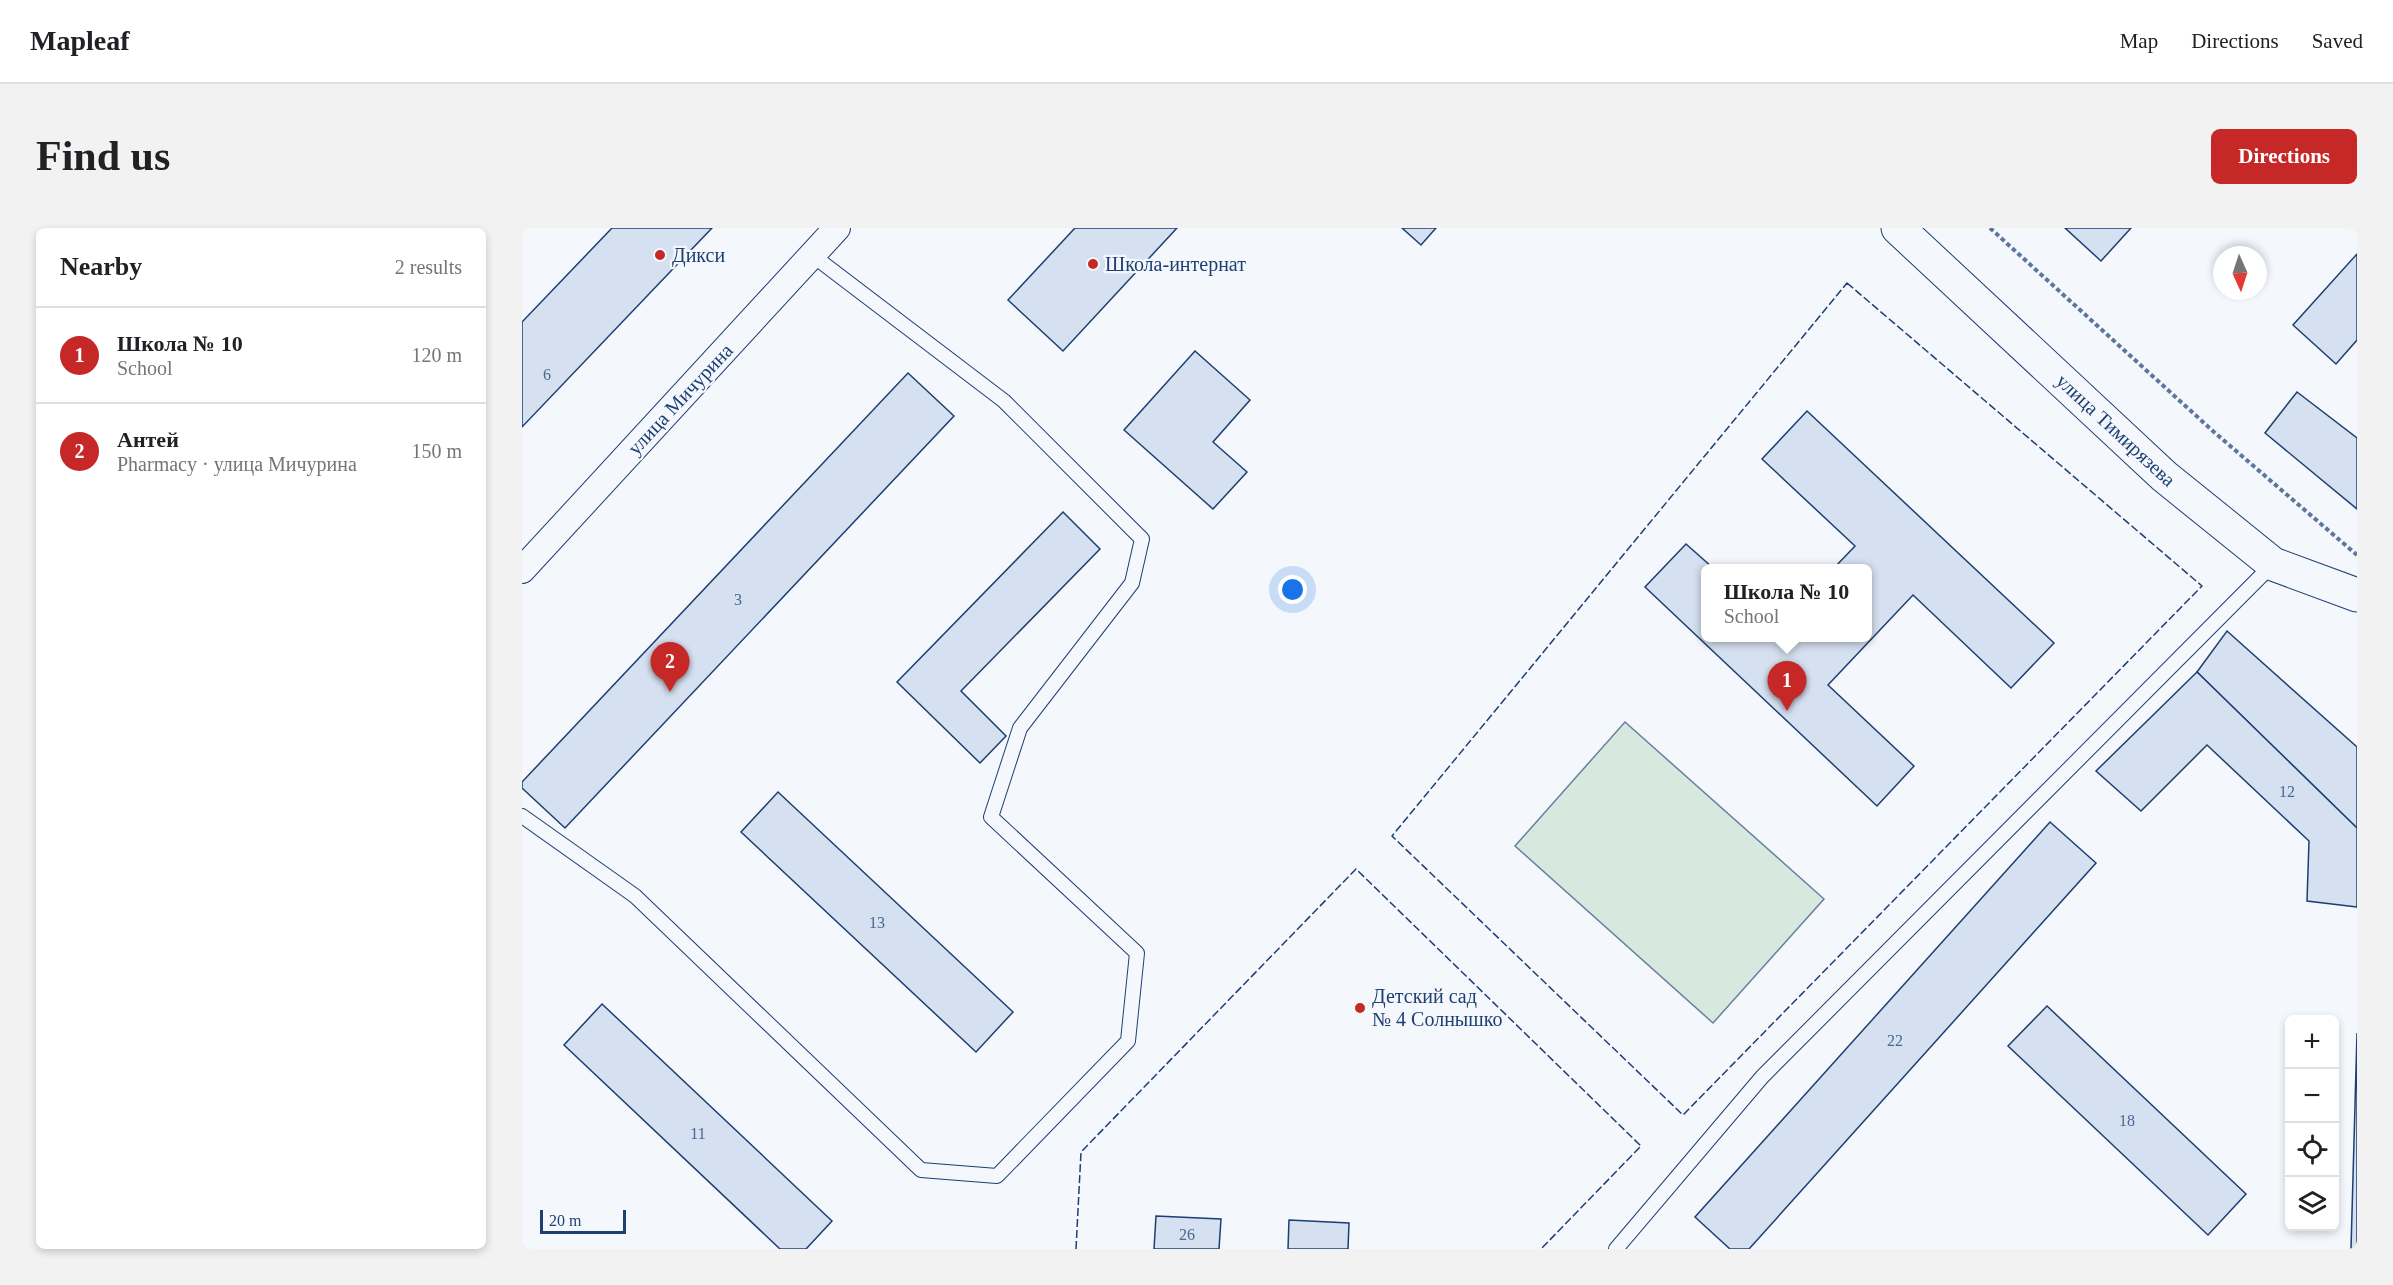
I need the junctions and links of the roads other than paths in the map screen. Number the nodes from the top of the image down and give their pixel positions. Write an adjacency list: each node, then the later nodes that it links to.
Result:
1 (837, 228): 3 (street, улица Мичурина)
2 (1898, 228): 4 (street, улица Тимирязева)
3 (812, 255): 5 (street, улица Мичурина); 7 (lane)
4 (2273, 564): 6 (street, улица Тимирязева); 8 (lane)
5 (522, 570)
6 (2357, 595)
7 (522, 816)
8 (1616, 1249)

